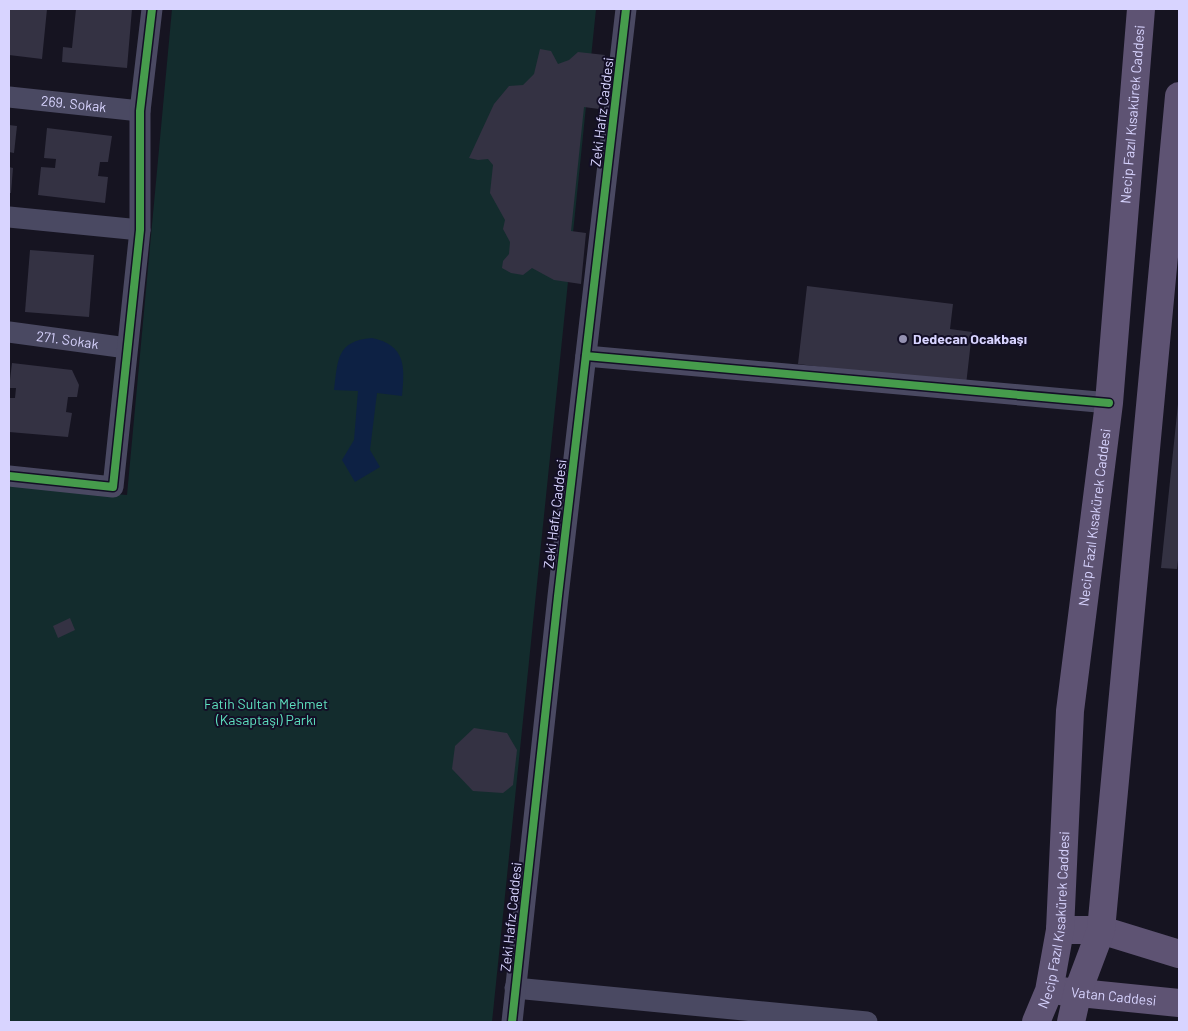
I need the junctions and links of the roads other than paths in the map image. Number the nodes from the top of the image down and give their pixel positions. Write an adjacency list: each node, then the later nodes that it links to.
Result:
1 (152, 9): 6 (street)
2 (626, 9): 11 (street, Zeki Hafız Caddesi)
3 (1141, 9): 12 (main road, Necip Fazıl Kısakürek Caddesi)
4 (1179, 96): 15 (main road)
5 (9, 97): 6 (street, 269. Sokak)
6 (140, 111): 8 (street)
7 (9, 217): 8 (street)
8 (140, 230): 10 (street)
9 (9, 332): 10 (street, 271. Sokak)
10 (127, 348): 13 (street)
11 (586, 356): 12 (street); 17 (street, Zeki Hafız Caddesi)
12 (1109, 403): 14 (main road, Necip Fazıl Kısakürek Caddesi)
13 (9, 476)
14 (1060, 930): 15 (main road); 18 (main road, Necip Fazıl Kısakürek Caddesi)
15 (1101, 930): 16 (main road); 19 (main road)
16 (1179, 954)
17 (515, 988): 21 (street, Zeki Hafız Caddesi); 22 (street)
18 (1048, 991): 19 (main road, Vatan Caddesi); 23 (main road, Necip Fazıl Kısakürek Caddesi)
19 (1078, 991): 20 (main road, Vatan Caddesi); 24 (main road)
20 (1179, 1003)
21 (512, 1022)
22 (867, 1022)
23 (1036, 1022)
24 (1071, 1022)

